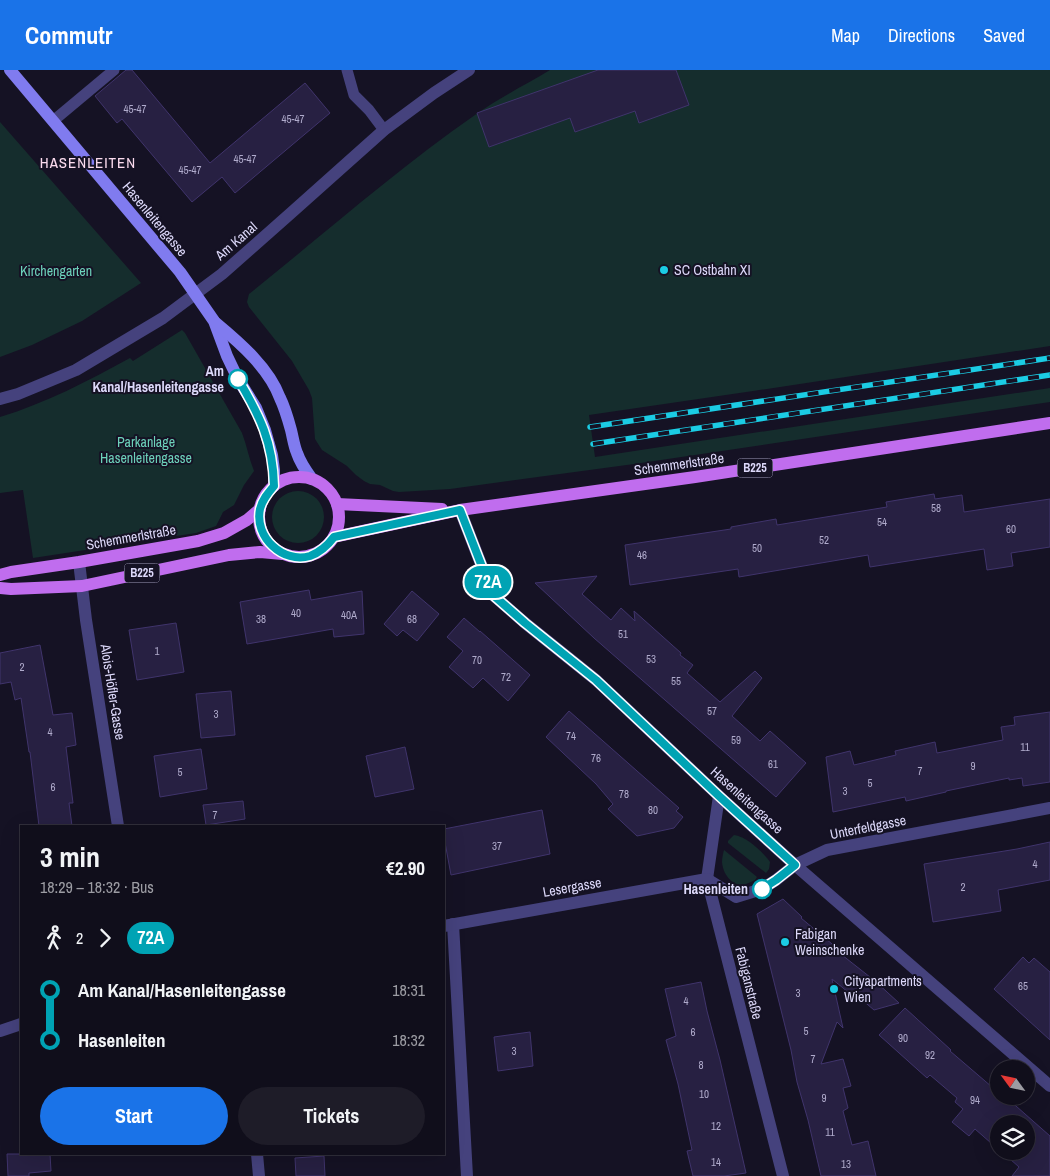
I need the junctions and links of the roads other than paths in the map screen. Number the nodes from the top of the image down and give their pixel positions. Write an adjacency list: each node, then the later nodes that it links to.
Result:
1 (10, 70): 5 (street, Hasenleitengasse)
2 (114, 70): 5 (lane)
3 (347, 70): 6 (lane)
4 (469, 70): 6 (street, Am Kanal)
5 (53, 121): 7 (street, Hasenleitengasse)
6 (384, 130): 7 (street, Am Kanal)
7 (196, 294): 8 (street, Hasenleitengasse); 9 (street, Am Kanal)
8 (214, 321): 11 (street, Hasenleitengasse); 12 (street, Hasenleitengasse)
9 (0, 399)
10 (1050, 424): 15 (main road, Schemmerlstraße / B225)
11 (312, 479): 12 (main road); 13 (main road)
12 (274, 486): 14 (main road, B225)
13 (337, 504): 15 (main road, Schemmerlstraße / B225); 16 (main road)
14 (260, 509): 17 (main road); 18 (main road, Schemmerlstraße / B225)
15 (460, 510): 16 (main road, Schemmerlstraße / B225); 22 (street, Hasenleitengasse)
16 (334, 537): 17 (main road, B225)
17 (283, 554): 20 (main road, B225)
18 (79, 562): 19 (main road, Schemmerlstraße / B225); 20 (street, Alois-Höfler-Gasse)
19 (0, 575)
20 (82, 586): 21 (main road, B225); 24 (street, Alois-Höfler-Gasse)
21 (0, 588)
22 (719, 796): 25 (street, Hasenleitengasse); 26 (street, Fabiganstraße)
23 (1050, 808): 25 (street, Unterfeldgasse)
24 (118, 825)
25 (795, 865): 26 (street, Unterfeldgasse); 30 (street, Hasenleitengasse)
26 (707, 879): 27 (street, Lesergasse); 34 (street, Fabiganstraße)
27 (448, 925): 33 (street)
28 (20, 1024): 29 (street)
29 (0, 1031)
30 (1050, 1086)
31 (257, 1155): 32 (street)
32 (259, 1176)
33 (467, 1176)
34 (783, 1176)

